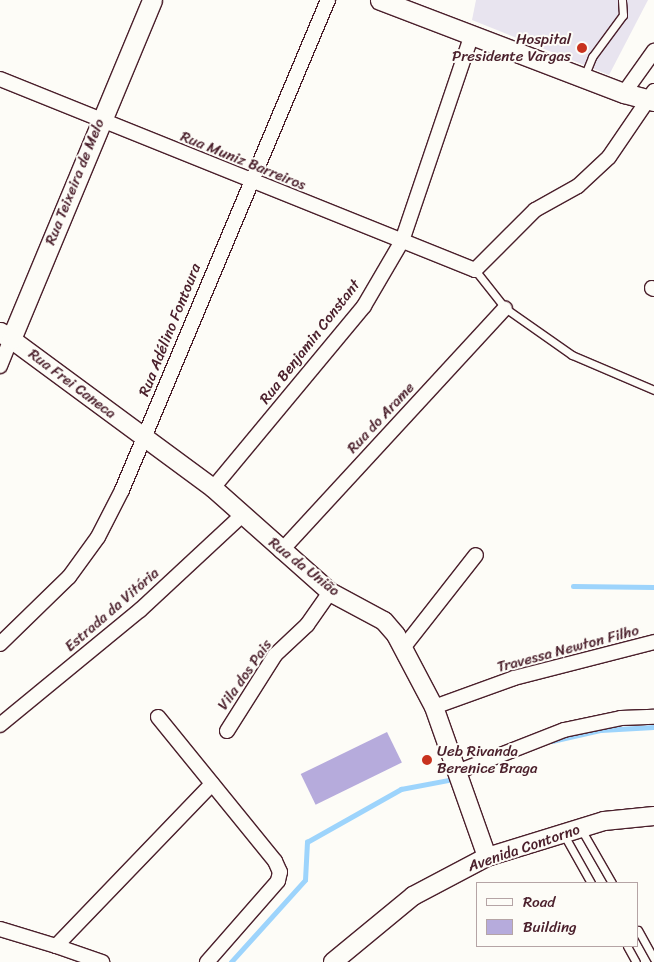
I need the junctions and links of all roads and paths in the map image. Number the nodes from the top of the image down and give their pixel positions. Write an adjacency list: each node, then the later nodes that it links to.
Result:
1 (152, 0): 11 (main road, Rua Teixeira de Melo)
2 (328, 0): 12 (street, Rua Adélino Fontoura)
3 (380, 0): 5 (main road)
4 (622, 0): 7 (lane)
5 (472, 34): 7 (main road); 13 (street, Rua Benjamin Constant)
6 (654, 51): 9 (street)
7 (584, 78): 9 (main road)
8 (0, 79): 11 (street, Rua Muniz Barreiros)
9 (624, 93): 10 (main road)
10 (652, 97): 14 (street)
11 (99, 121): 12 (street, Rua Muniz Barreiros); 16 (main road, Rua Teixeira de Melo)
12 (249, 180): 13 (street, Rua Muniz Barreiros); 19 (street, Rua Adélino Fontoura)
13 (402, 241): 14 (street, Rua Muniz Barreiros); 20 (street, Rua Benjamin Constant)
14 (476, 270): 15 (lane)
15 (505, 308): 18 (lane); 22 (street, Rua do Arame)
16 (6, 335): 17 (street, Rua Teixeira de Melo); 19 (street, Rua Frei Caneca)
17 (0, 366)
18 (654, 390)
19 (144, 438): 20 (street, Rua da União); 26 (street, Rua Adélino Fontoura)
20 (212, 488): 21 (street, Rua da União)
21 (242, 516): 22 (street, Rua da União); 31 (street, Estrada da Vitória)
22 (281, 551): 24 (street, Rua da União)
23 (476, 555): 27 (street)
24 (330, 592): 27 (street, Rua da União); 32 (street, Vila dos Pais)
25 (654, 642): 28 (street, Travessa Newton Filho)
26 (0, 644)
27 (403, 648): 28 (street, Rua da União)
28 (434, 707): 33 (street, Rua da União)
29 (158, 717): 34 (street)
30 (654, 717): 33 (street)
31 (0, 725)
32 (227, 731)
33 (459, 777): 38 (street, Rua da União)
34 (212, 784): 43 (street); 47 (street)
35 (654, 816): 36 (street, Avenida Contorno)
36 (580, 827): 37 (street, Avenida Contorno); 40 (lane)
37 (562, 832): 38 (street, Avenida Contorno); 39 (lane)
38 (487, 857): 48 (street, Avenida Contorno)
39 (590, 882)
40 (611, 882)
41 (0, 929): 43 (street)
42 (639, 932): 45 (lane)
43 (56, 946): 46 (street)
44 (627, 947): 49 (lane)
45 (654, 959)
46 (102, 962)
47 (208, 962)
48 (333, 962)
49 (636, 962)

